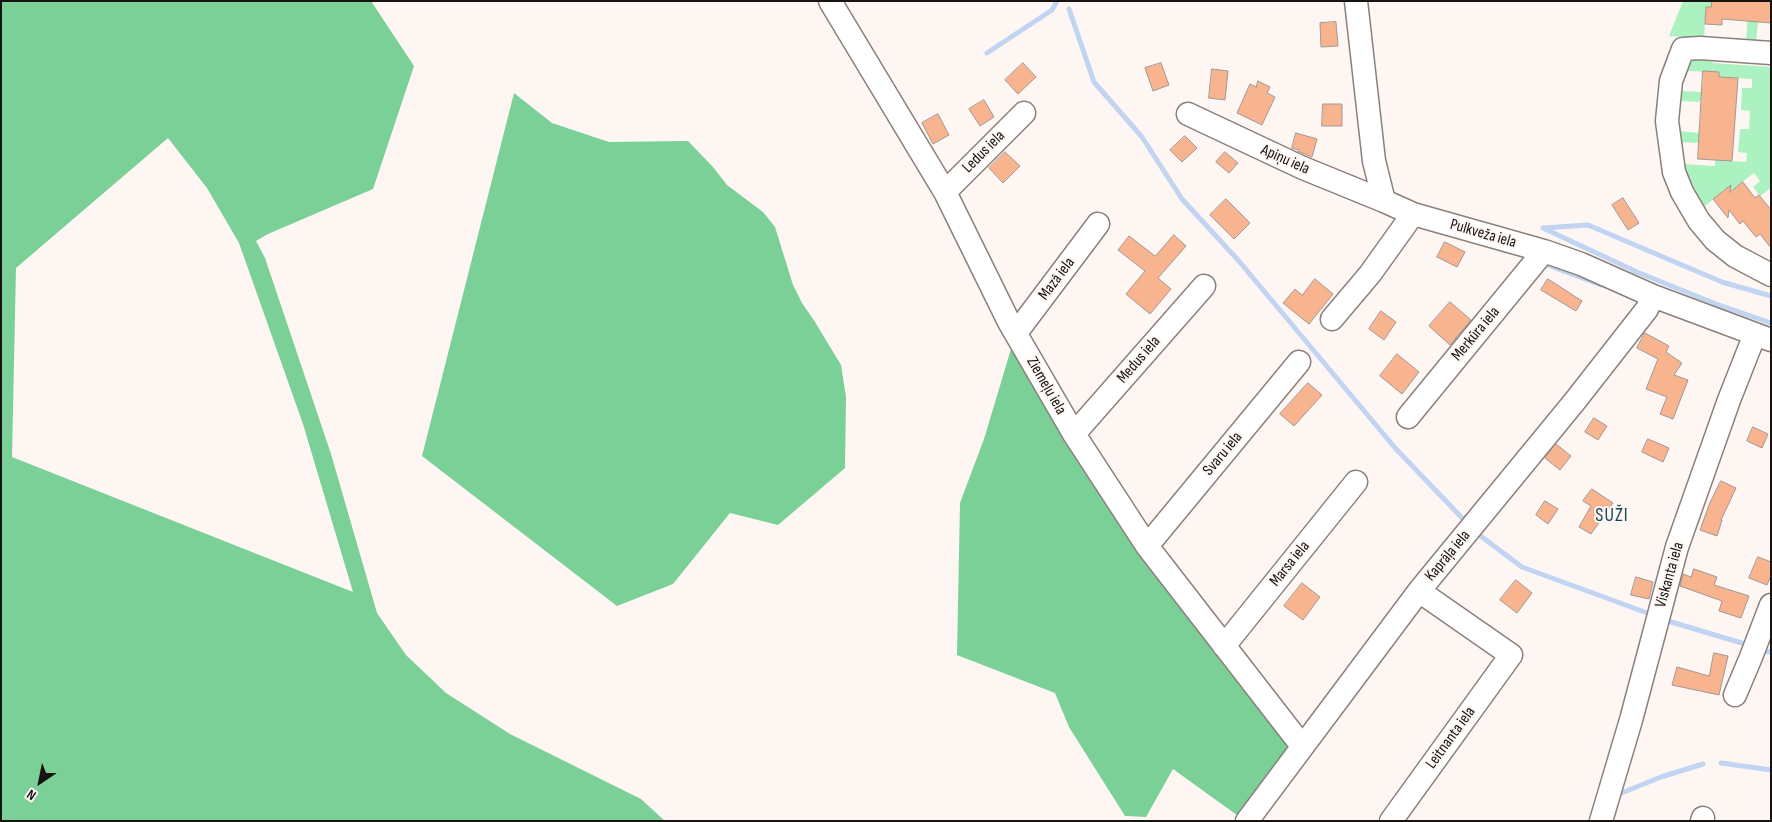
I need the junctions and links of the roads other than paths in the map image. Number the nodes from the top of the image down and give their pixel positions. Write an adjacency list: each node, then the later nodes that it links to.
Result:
1 (830, 1): 6 (street, Ziemeļu iela)
2 (1356, 1): 7 (street)
3 (1771, 54): 11 (street)
4 (1024, 113): 6 (street, Ledus iela)
5 (1188, 114): 7 (street, Apiņu iela)
6 (945, 192): 15 (street, Ziemeļu iela)
7 (1384, 201): 8 (street, Pulkveža iela)
8 (1413, 214): 10 (street, Pulkveža iela); 14 (street)
9 (1098, 224): 15 (street, Mazā iela)
10 (1544, 251): 13 (street, Pulkveža iela); 18 (street, Merkūra iela)
11 (1771, 275)
12 (1204, 286): 19 (street, Medus iela)
13 (1653, 296): 16 (street, Pulkveža iela); 22 (street, Kaprāļa iela)
14 (1332, 318)
15 (1016, 333): 19 (street, Ziemeļu iela)
16 (1763, 337): 29 (street, Viskanta iela)
17 (1299, 362): 21 (street, Svaru iela)
18 (1408, 417)
19 (1074, 434): 21 (street, Ziemeļu iela)
20 (1356, 482): 24 (street, Marsa iela)
21 (1147, 546): 24 (street, Ziemeļu iela)
22 (1419, 591): 26 (street, Kaprāļa iela); 28 (street, Leitnanta iela)
23 (1771, 606): 25 (street)
24 (1224, 646): 26 (street, Ziemeļu iela)
25 (1735, 695)
26 (1302, 746): 27 (street, Kaprāļa iela)
27 (1247, 821)
28 (1391, 821)
29 (1601, 821)

